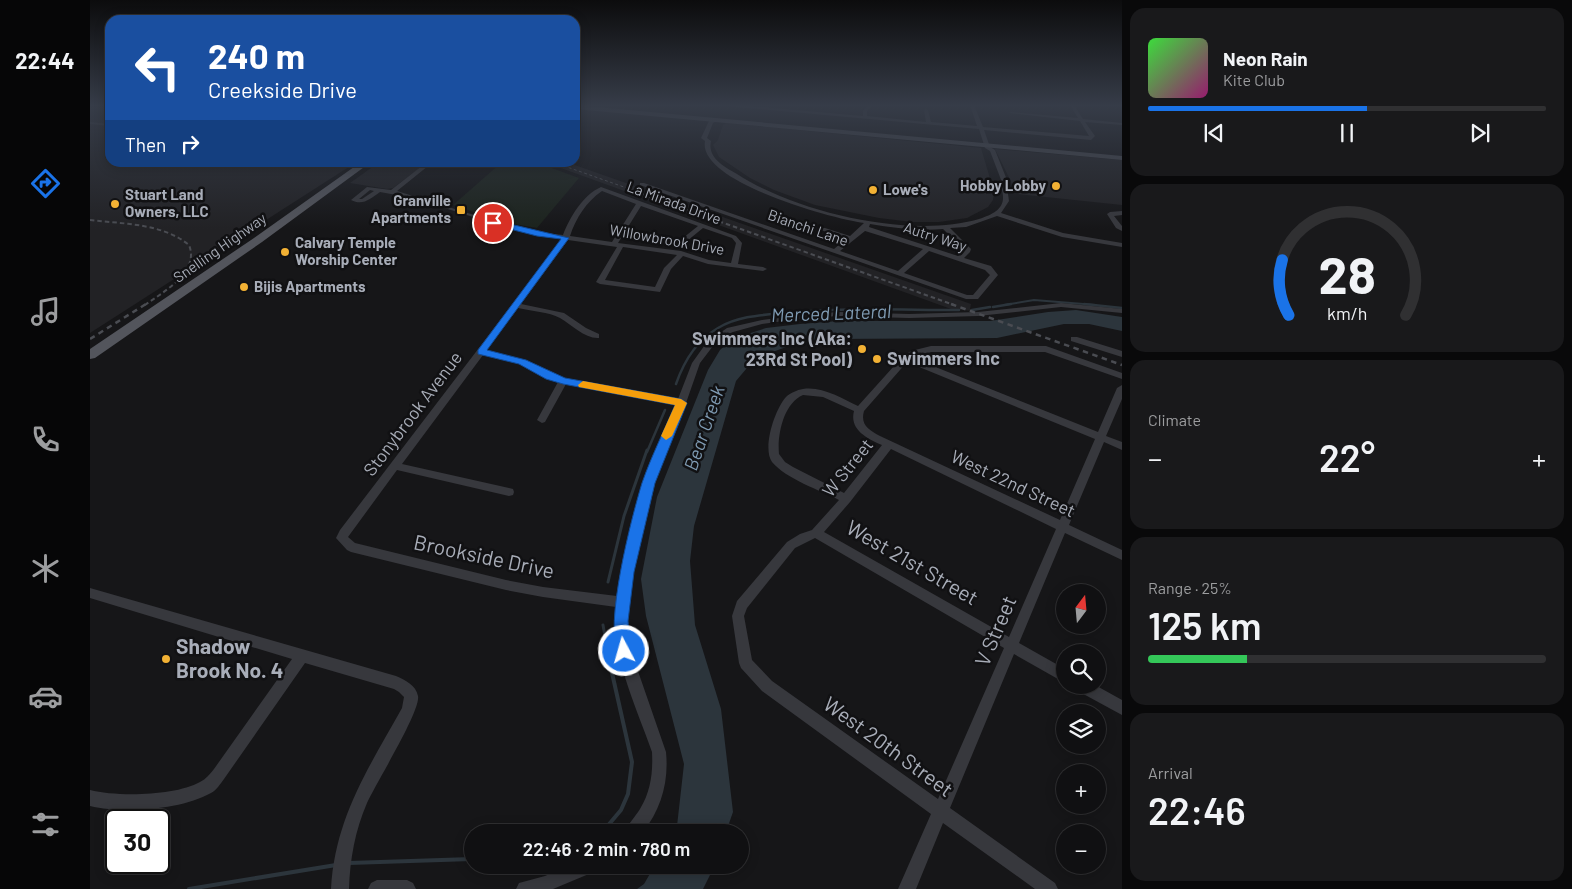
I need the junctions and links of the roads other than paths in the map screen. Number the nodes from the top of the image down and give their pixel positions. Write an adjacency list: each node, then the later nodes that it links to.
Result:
1 (706, 146): 17 (street)
2 (987, 146): 8 (street)
3 (988, 146): 8 (street)
4 (1005, 146): 5 (main road)
5 (1122, 156)
6 (360, 167): 41 (main road, Snelling Highway)
7 (424, 167): 13 (street)
8 (996, 168): 10 (street); 10 (street)
9 (642, 184): 28 (street, Bianchi Lane)
10 (1004, 187): 16 (street)
11 (601, 189): 14 (street, La Mirada Drive); 22 (street, Stonybrook Avenue)
12 (379, 190): 13 (street, Willowbrook Drive)
13 (392, 192): 22 (street, Willowbrook Drive)
14 (640, 203): 18 (street, La Mirada Drive); 25 (street)
15 (1122, 213): 21 (street)
16 (998, 214): 19 (street); 26 (street)
17 (866, 225): 19 (street); 23 (street); 27 (street, Autry Way)
18 (702, 226): 24 (street); 31 (street, La Mirada Drive)
19 (945, 227): 30 (street)
20 (823, 229): 23 (street)
21 (1122, 229)
22 (566, 238): 25 (street, Willowbrook Drive); 35 (street, Stonybrook Avenue)
23 (851, 239): 28 (street)
24 (679, 240)
25 (618, 245): 29 (street, Willowbrook Drive); 29 (street)
26 (1121, 246)
27 (928, 249): 30 (street, Autry Way); 33 (street)
28 (834, 252): 33 (street, Bianchi Lane)
29 (681, 253): 31 (street, Willowbrook Drive)
30 (959, 259): 34 (street, Autry Way)
31 (734, 265): 32 (street, Willowbrook Drive)
32 (763, 269)
33 (899, 274): 34 (street, Bianchi Lane)
34 (966, 297)
35 (516, 305): 37 (street); 39 (street, Stonybrook Avenue)
36 (1122, 312): 46 (street)
37 (596, 336)
38 (1074, 339): 40 (street)
39 (481, 352): 44 (street); 52 (street, Stonybrook Avenue)
40 (1122, 354)
41 (90, 355)
42 (906, 358): 43 (street, W Street); 47 (street, W Street); 49 (street)
43 (1122, 376)
44 (563, 381): 46 (street); 48 (street)
45 (1122, 388): 49 (street, V Street)
46 (681, 403): 60 (street)
47 (859, 410): 50 (street, W Street); 54 (street)
48 (542, 420)
49 (1101, 437): 51 (street); 55 (street, V Street)
50 (889, 444): 54 (street, W Street); 55 (street, West 22nd Street)
51 (1122, 446)
52 (394, 466): 53 (street); 57 (street, Stonybrook Avenue)
53 (508, 492)
54 (846, 499): 56 (street, W Street)
55 (1063, 527): 58 (street, West 22nd Street); 62 (street, V Street)
56 (816, 533): 61 (street, W Street); 62 (street, West 21st Street)
57 (342, 538): 60 (street, Brookside Drive)
58 (1122, 555)
59 (90, 593): 63 (street)
60 (622, 602): 69 (street)
61 (738, 616): 68 (street, West 20th Street)
62 (1012, 645): 64 (street, West 21st Street); 68 (street, V Street)
63 (303, 656): 67 (street); 71 (street)
64 (1056, 671)
65 (1097, 694): 66 (street)
66 (1122, 708)
67 (90, 798)
68 (940, 810): 75 (street, V Street); 76 (street, West 20th Street)
69 (640, 824)
70 (569, 874): 74 (street)
71 (339, 881)
72 (377, 889): 73 (street)
73 (407, 889)
74 (525, 889)
75 (907, 889)
76 (1048, 889)

